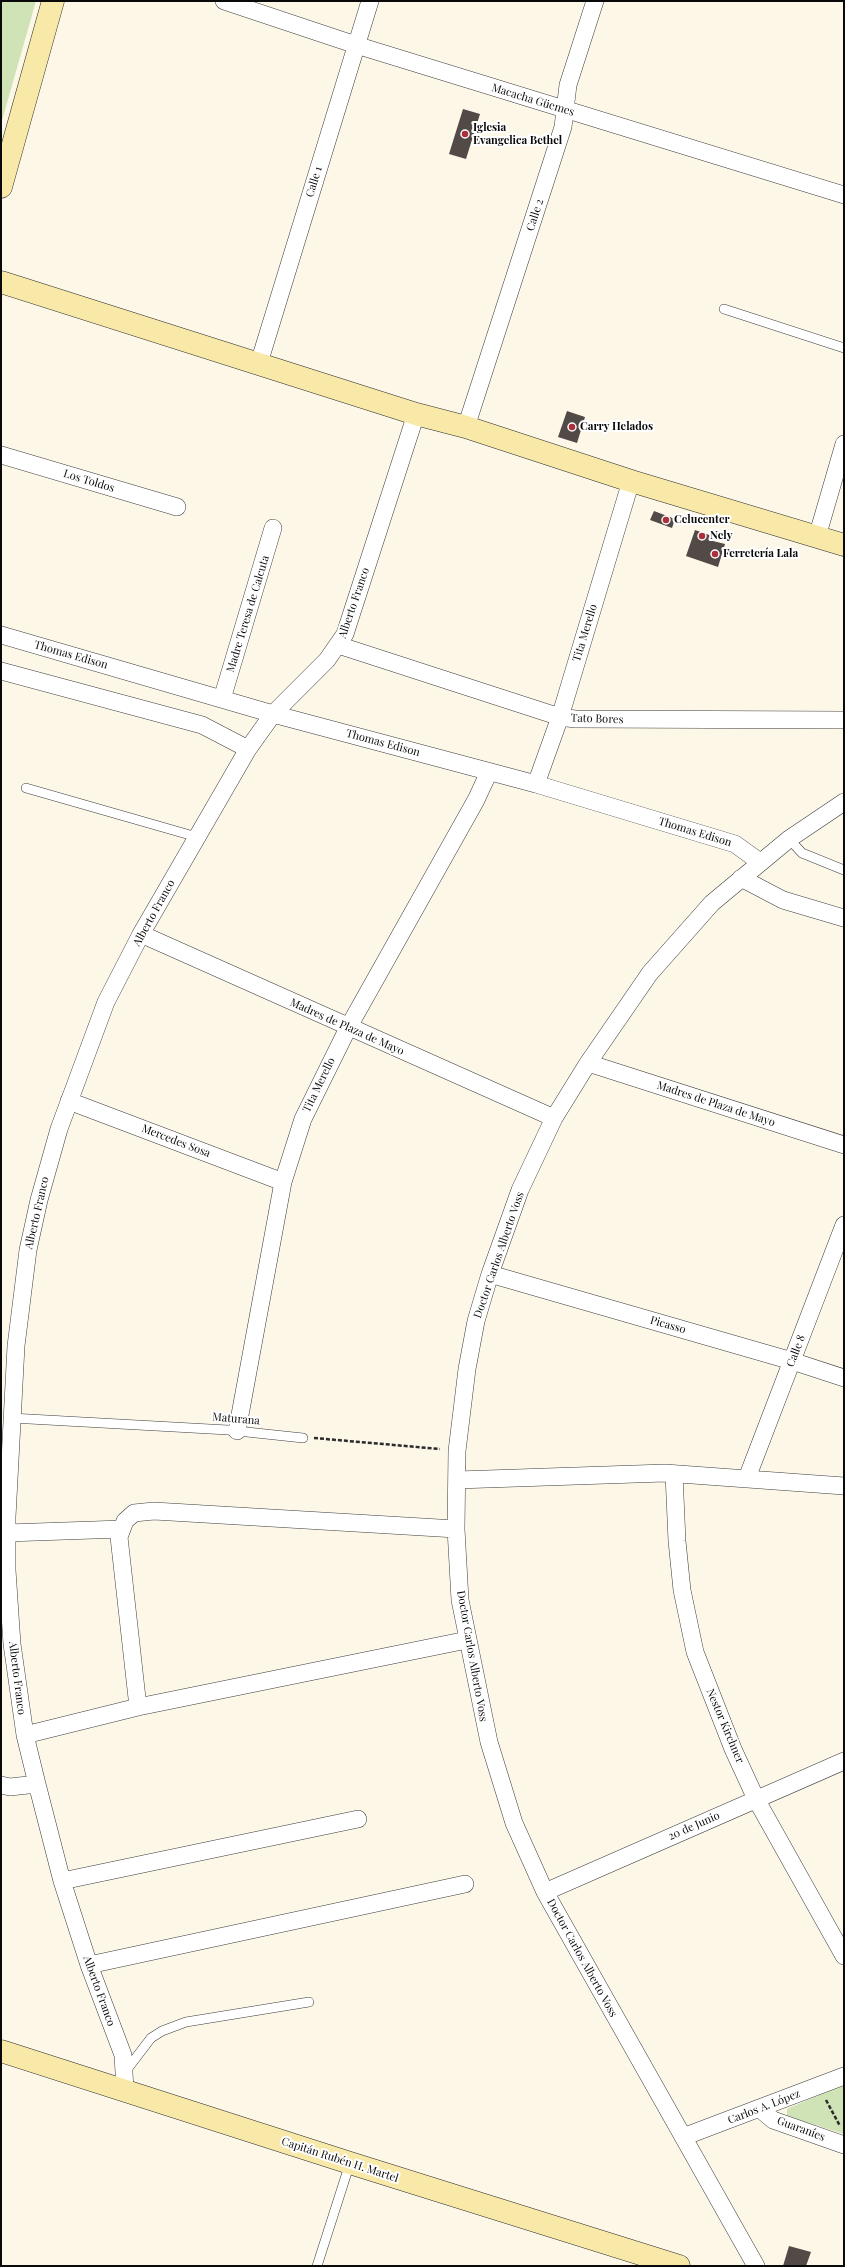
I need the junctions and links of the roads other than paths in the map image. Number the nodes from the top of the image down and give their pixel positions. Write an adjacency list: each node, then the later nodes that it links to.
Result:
1 (54, 1): 7 (street)
2 (224, 1): 5 (street, Macacha Güemes)
3 (370, 1): 5 (street, Calle 1)
4 (595, 1): 6 (street, Calle 2)
5 (356, 45): 6 (street, Macacha Güemes); 12 (street, Calle 1)
6 (564, 110): 8 (street, Macacha Güemes); 14 (street, Calle 2)
7 (1, 186)
8 (844, 195)
9 (1, 282): 12 (street)
10 (724, 308): 11 (lane)
11 (844, 348)
12 (259, 363): 13 (street)
13 (416, 414): 14 (street); 23 (street, Alberto Franco)
14 (466, 427): 17 (street)
15 (844, 444): 20 (street)
16 (1, 455): 18 (street, Los Toldos)
17 (631, 481): 20 (street); 27 (street, Tita Merello)
18 (177, 507)
19 (273, 528): 25 (street, Madre Teresa de Calcuta)
20 (817, 537): 21 (street)
21 (844, 545)
22 (1, 635): 25 (street, Thomas Edison)
23 (338, 645): 26 (street, Alberto Franco); 27 (street, Tato Bores)
24 (1, 671): 29 (street)
25 (222, 699): 26 (street, Thomas Edison)
26 (274, 714): 29 (street, Alberto Franco); 30 (street, Thomas Edison)
27 (560, 717): 28 (street, Tato Bores); 31 (street, Tita Merello)
28 (844, 720)
29 (248, 749): 34 (street, Alberto Franco)
30 (489, 772): 31 (street, Thomas Edison); 41 (street, Tita Merello)
31 (536, 784): 36 (street, Thomas Edison)
32 (26, 788): 34 (lane)
33 (844, 802): 35 (street, Doctor Carlos Alberto Voss)
34 (197, 837): 40 (street, Alberto Franco)
35 (789, 839): 36 (street, Doctor Carlos Alberto Voss); 37 (lane)
36 (760, 862): 38 (street, Doctor Carlos Alberto Voss)
37 (844, 870)
38 (741, 878): 39 (street); 42 (street, Doctor Carlos Alberto Voss)
39 (844, 918)
40 (141, 934): 41 (street, Madres de Plaza de Mayo); 43 (street, Alberto Franco)
41 (348, 1028): 44 (street, Madres de Plaza de Mayo); 46 (street, Tita Merello)
42 (588, 1062): 44 (street, Doctor Carlos Alberto Voss); 45 (street, Madres de Plaza de Mayo)
43 (69, 1101): 46 (street, Mercedes Sosa); 51 (street, Alberto Franco)
44 (554, 1118): 48 (street, Doctor Carlos Alberto Voss)
45 (844, 1145)
46 (283, 1182): 52 (street, Tita Merello)
47 (844, 1225): 49 (street, Calle 8)
48 (490, 1274): 49 (street, Picasso); 56 (street, Doctor Carlos Alberto Voss)
49 (792, 1361): 50 (street, Picasso); 55 (street, Calle 8)
50 (844, 1378)
51 (11, 1418): 52 (lane, Maturana); 60 (street, Alberto Franco)
52 (237, 1431): 53 (lane, Maturana)
53 (303, 1438)
54 (674, 1474): 55 (street); 56 (street); 68 (street, Nestor Kirchner)
55 (747, 1478): 57 (street)
56 (457, 1480): 59 (street, Doctor Carlos Alberto Voss)
57 (844, 1486)
58 (122, 1529): 59 (street); 60 (street); 63 (street)
59 (456, 1529): 62 (street, Doctor Carlos Alberto Voss)
60 (7, 1533): 61 (street, Alberto Franco)
61 (4, 1570): 64 (street, Alberto Franco)
62 (467, 1640): 63 (street); 72 (street, Doctor Carlos Alberto Voss)
63 (138, 1707): 64 (street)
64 (24, 1735): 67 (street, Alberto Franco)
65 (844, 1761): 68 (street, 20 de Junio)
66 (1, 1784): 67 (street)
67 (37, 1784): 70 (street, Alberto Franco)
68 (756, 1799): 72 (street, 20 de Junio); 73 (street, Nestor Kirchner)
69 (358, 1819): 70 (street)
70 (62, 1881): 74 (street, Alberto Franco)
71 (465, 1884): 74 (street)
72 (545, 1892): 80 (street, Doctor Carlos Alberto Voss)
73 (844, 1956)
74 (89, 1965): 78 (street, Alberto Franco)
75 (309, 2002): 78 (lane)
76 (1, 2051): 78 (street, Capitán Rubén H. Martel)
77 (844, 2076): 79 (street, Carlos A. López)
78 (125, 2081): 82 (street, Capitán Rubén H. Martel)
79 (760, 2109): 80 (street, Carlos A. López); 81 (street, Guaraníes)
80 (683, 2137): 85 (street, Doctor Carlos Alberto Voss)
81 (844, 2145)
82 (350, 2163): 83 (lane); 84 (street, Capitán Rubén H. Martel)
83 (317, 2266)
84 (679, 2266)
85 (756, 2266)

